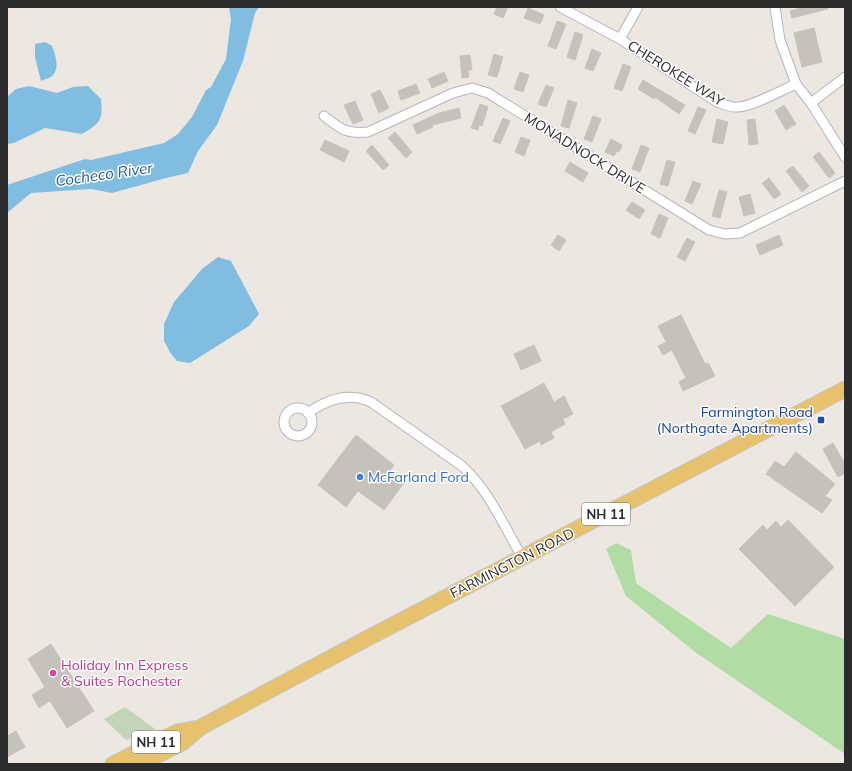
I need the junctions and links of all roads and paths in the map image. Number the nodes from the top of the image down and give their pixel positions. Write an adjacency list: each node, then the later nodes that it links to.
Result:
1 (560, 7): 4 (street, CHEROKEE WAY)
2 (638, 7): 4 (street)
3 (775, 7): 6 (street)
4 (620, 39): 6 (street, CHEROKEE WAY)
5 (845, 77): 7 (street)
6 (796, 84): 7 (street)
7 (811, 103): 9 (street)
8 (324, 116): 10 (street, MONADNOCK DRIVE)
9 (845, 157)
10 (845, 181)
11 (845, 389): 13 (highway, FARMINGTON ROAD / NH 11)
12 (308, 412): 13 (street)
13 (522, 557): 14 (highway, FARMINGTON ROAD / NH 11)
14 (201, 727): 15 (highway, FARMINGTON ROAD / NH 11); 16 (highway, FARMINGTON ROAD / NH 11)
15 (113, 764)
16 (140, 764)

